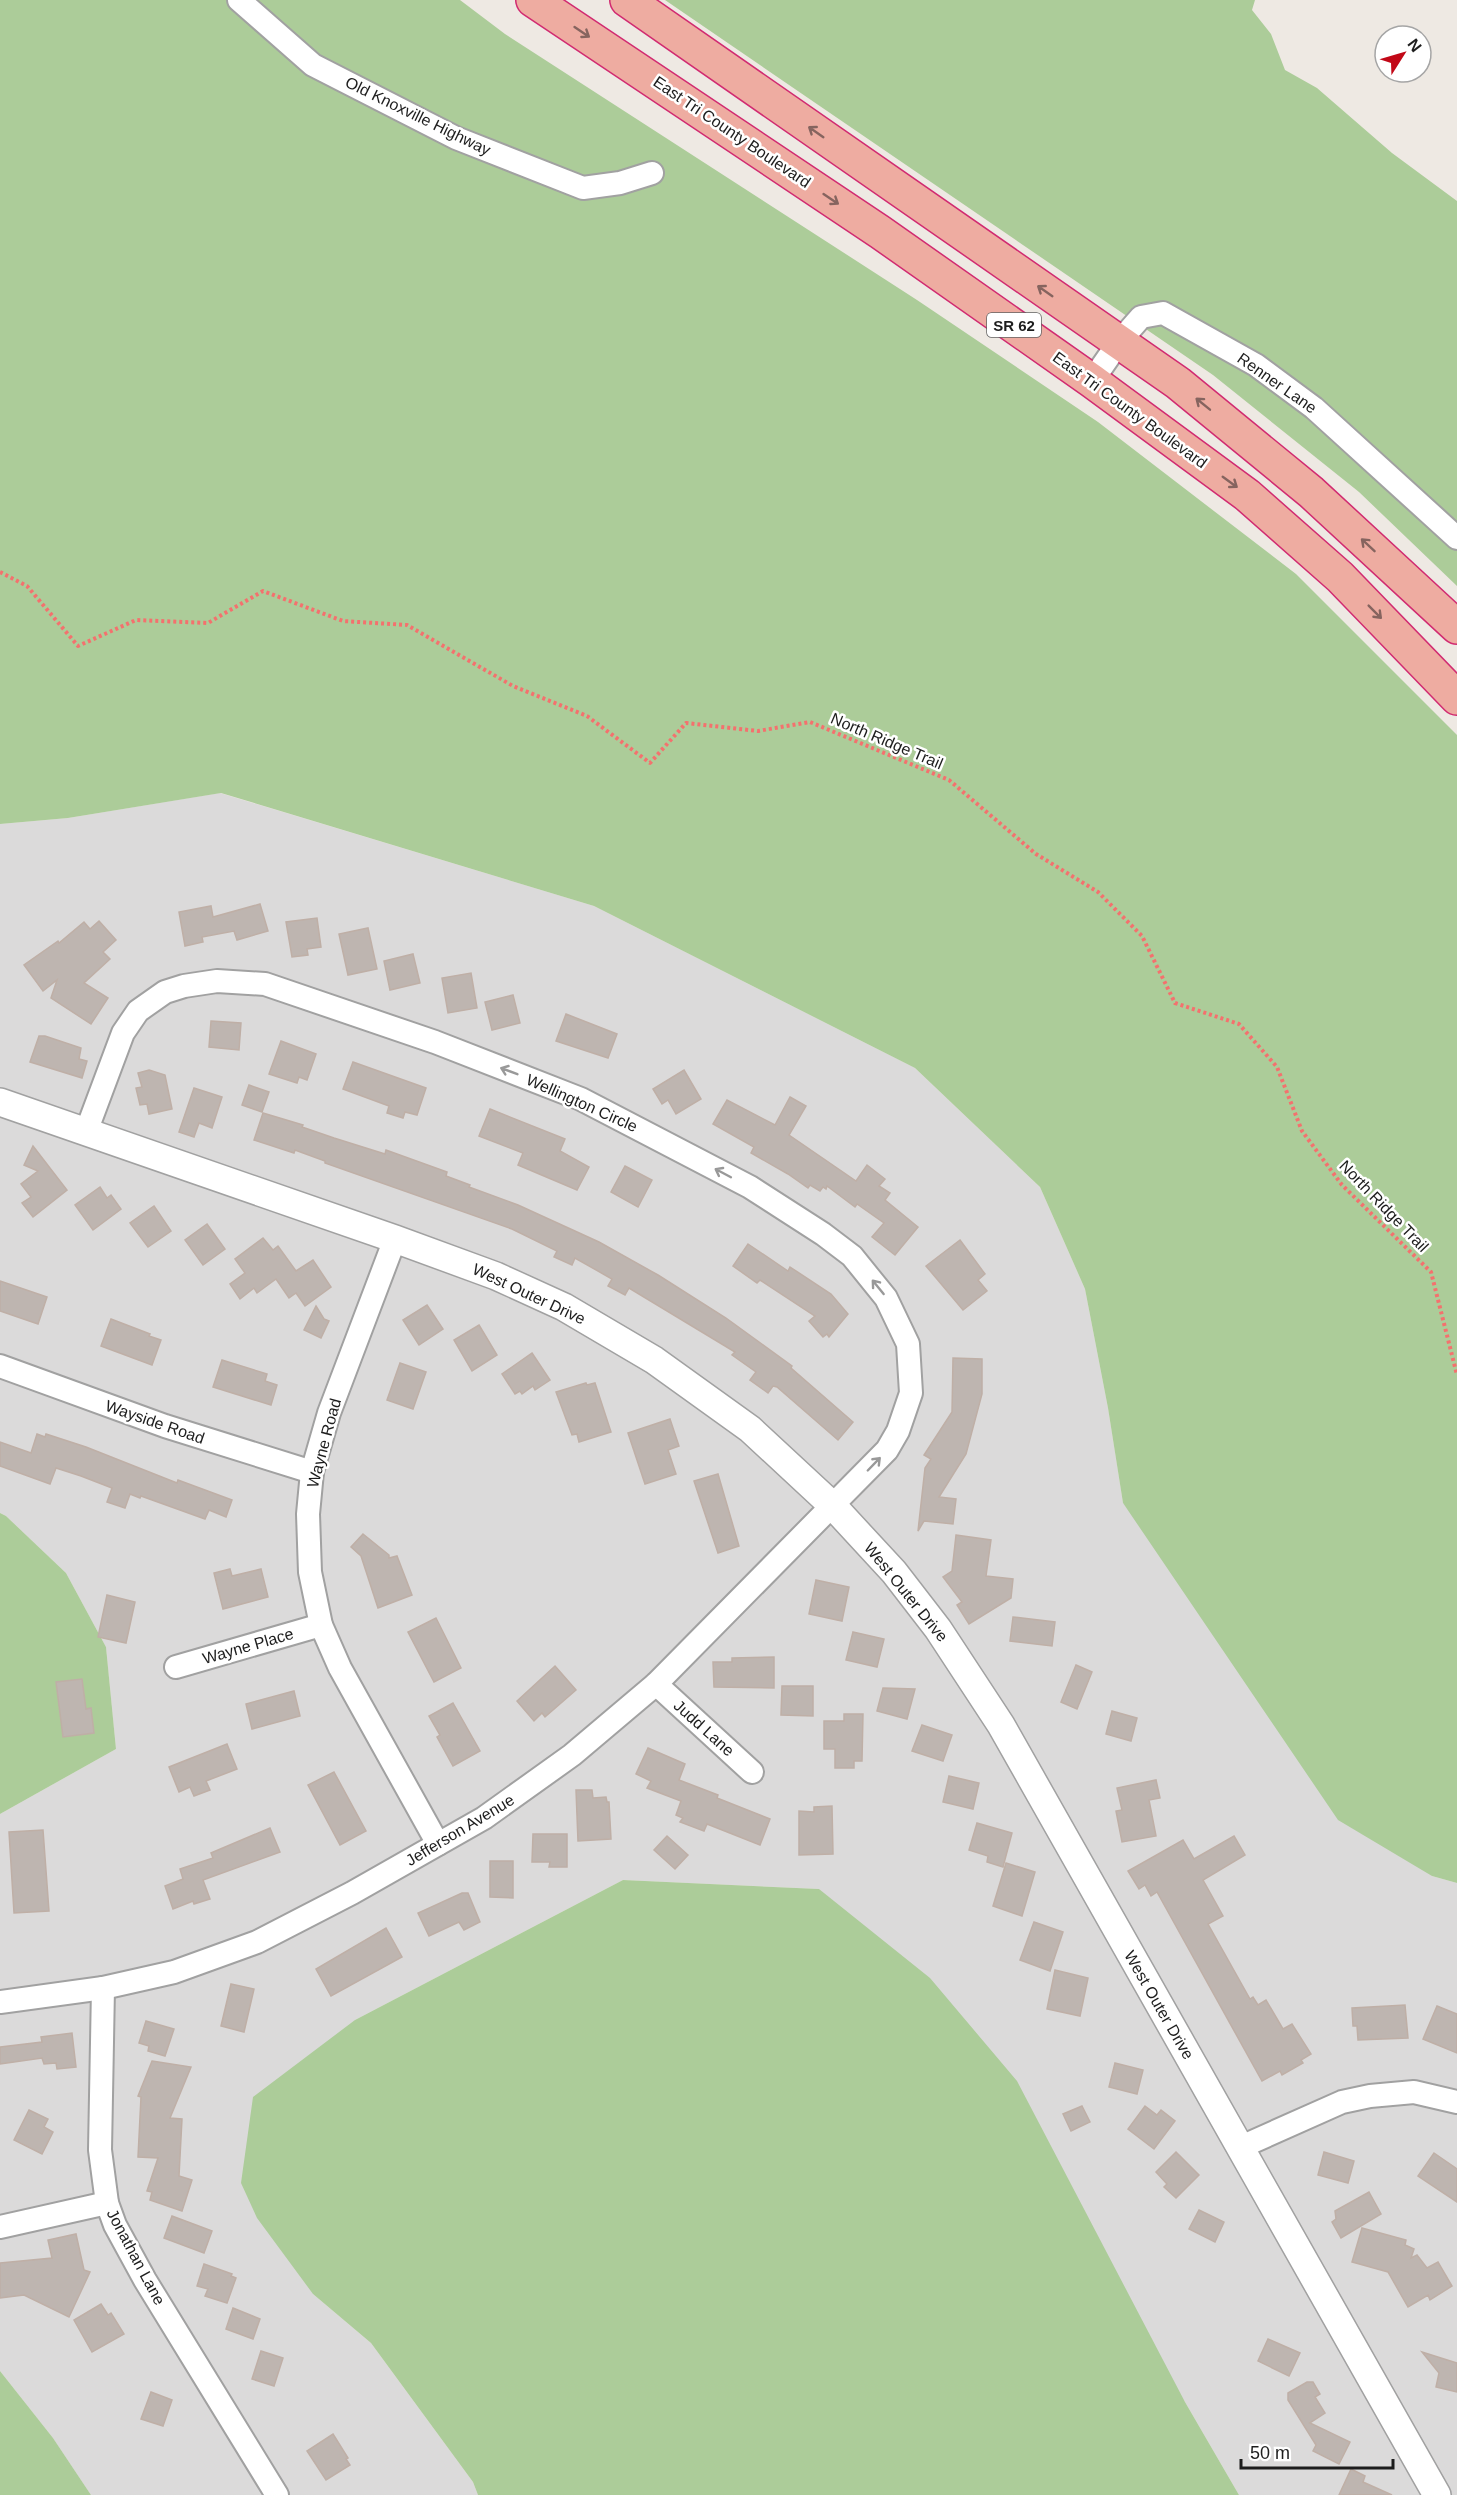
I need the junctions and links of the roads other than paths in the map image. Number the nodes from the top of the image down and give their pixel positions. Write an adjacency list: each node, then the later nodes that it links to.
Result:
1 (239, 0): 4 (street, Old Knoxville Highway)
2 (533, 0): 6 (highway, East Tri County Boulevard / SR 62, one-way to 6)
3 (627, 0): 5 (highway, SR 62, one-way to 3)
4 (652, 173)
5 (1119, 342): 6 (street, Renner Lane); 7 (street, Renner Lane); 8 (highway, SR 62, one-way to 5)
6 (1092, 381): 9 (highway, East Tri County Boulevard / SR 62, one-way to 9)
7 (1457, 538)
8 (1457, 627)
9 (1457, 698)
10 (0, 1102): 11 (street, West Outer Drive)
11 (86, 1132): 12 (street, West Outer Drive); 15 (street, Wellington Circle, one-way to 11)
12 (394, 1239): 14 (street, Wayne Road); 15 (street, West Outer Drive)
13 (0, 1366): 14 (street, Wayside Road)
14 (312, 1472): 16 (street, Wayne Road)
15 (833, 1506): 18 (street, Jefferson Avenue); 24 (street, West Outer Drive)
16 (321, 1625): 17 (street, Wayne Place); 20 (street, Wayne Road)
17 (176, 1667)
18 (656, 1684): 19 (street, Judd Lane); 20 (street, Jefferson Avenue)
19 (752, 1772)
20 (438, 1844): 21 (street, Jefferson Avenue)
21 (103, 1989): 22 (street, Jefferson Avenue); 25 (street, Jonathan Lane)
22 (0, 2002)
23 (1457, 2102): 24 (street)
24 (1241, 2147): 28 (street, West Outer Drive)
25 (107, 2203): 26 (street); 27 (street, Jonathan Lane)
26 (0, 2227)
27 (277, 2495)
28 (1437, 2495)

